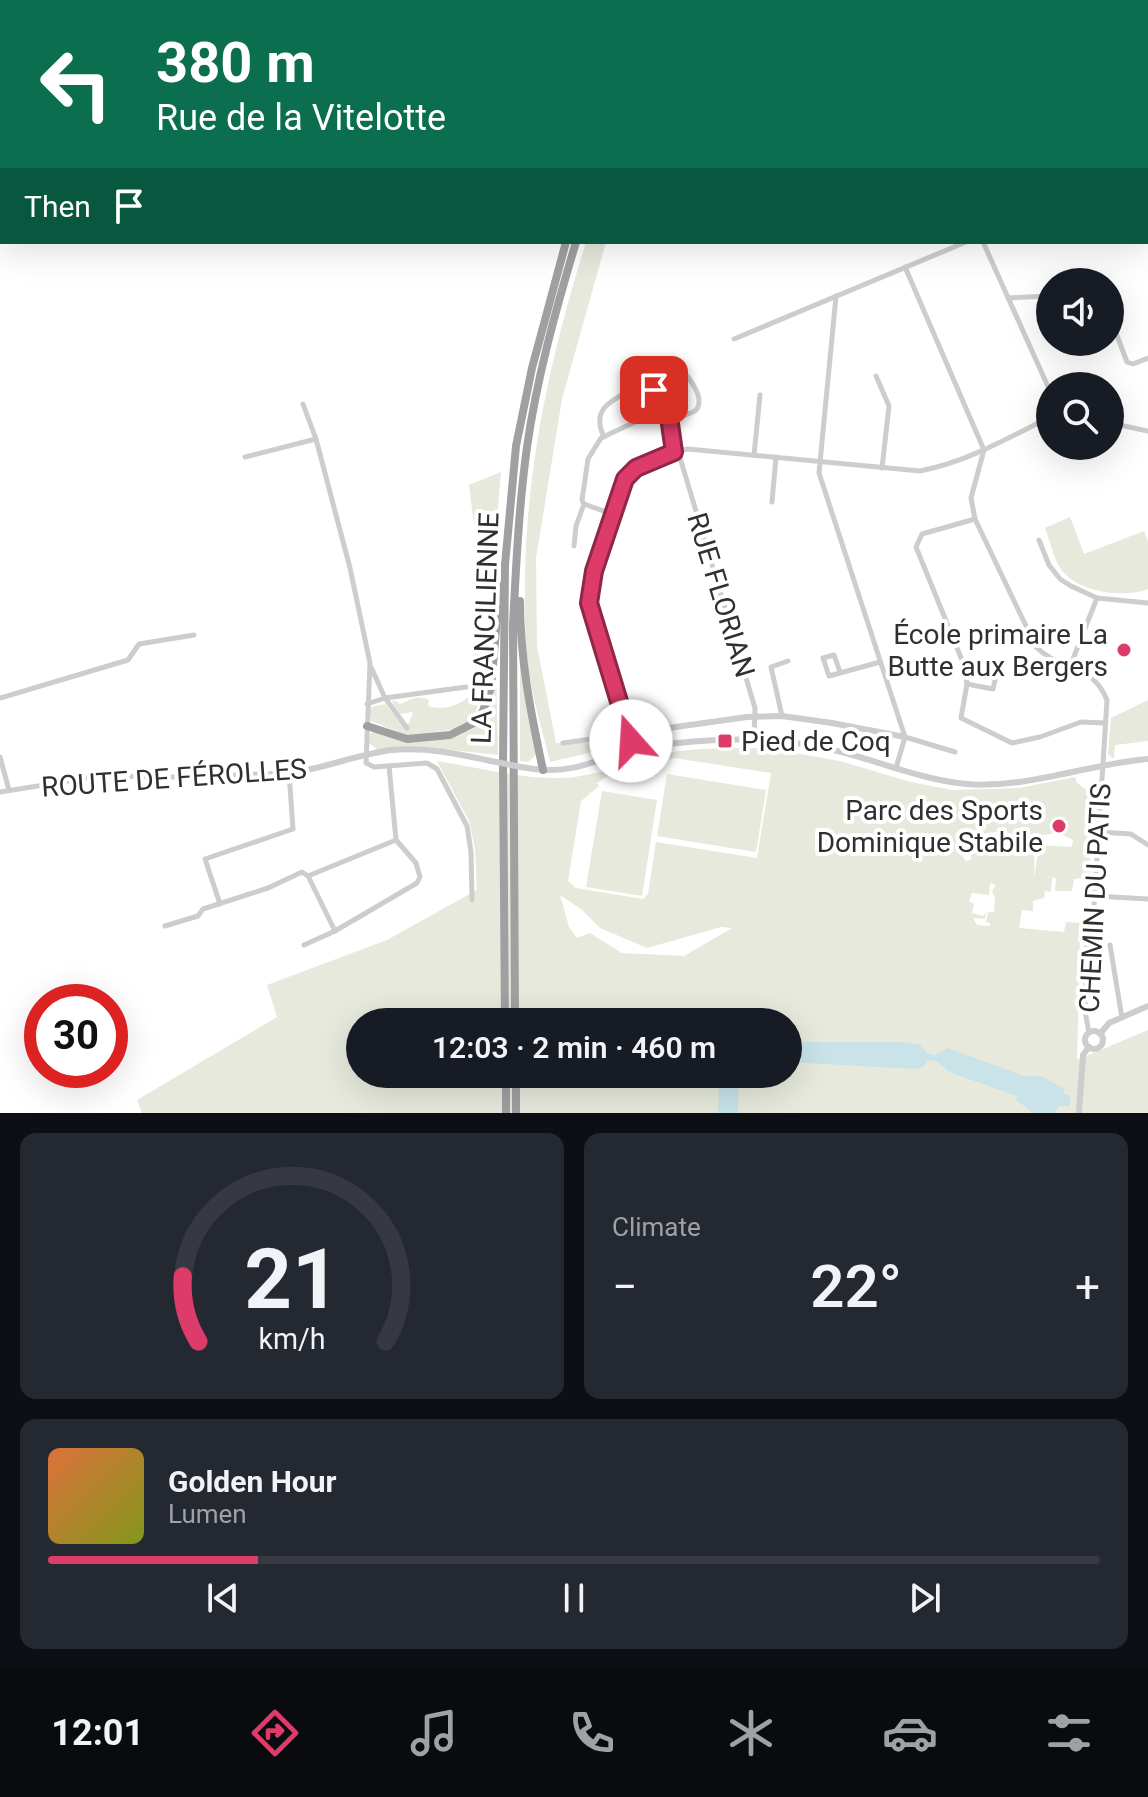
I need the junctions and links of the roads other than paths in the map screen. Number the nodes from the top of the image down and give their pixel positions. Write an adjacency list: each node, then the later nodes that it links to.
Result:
1 (563, 244): 36 (highway, LA FRANCILIENNE)
2 (575, 244): 37 (highway, LA FRANCILIENNE)
3 (961, 244): 5 (street)
4 (984, 244): 8 (street)
5 (905, 267): 6 (street); 23 (street)
6 (836, 296): 9 (street); 28 (street)
7 (1036, 297): 8 (street)
8 (1008, 298): 12 (street)
9 (734, 339)
10 (1124, 354): 11 (street)
11 (1148, 358)
12 (1041, 372)
13 (876, 376): 29 (street)
14 (649, 380): 17 (street, RUE FLORIAN); 17 (street); 21 (street)
15 (760, 395): 25 (street)
16 (303, 404): 22 (street)
17 (669, 418): 21 (street); 24 (street, RUE FLORIAN)
18 (1036, 424): 23 (street)
19 (1124, 426): 20 (street)
20 (1148, 431)
21 (604, 437): 31 (street)
22 (316, 439): 26 (street); 43 (street)
23 (984, 450): 29 (street); 33 (street)
24 (676, 452): 25 (street); 32 (street); 53 (street, RUE FLORIAN)
25 (754, 455): 27 (street)
26 (245, 457)
27 (776, 457): 28 (street); 30 (street)
28 (819, 462): 29 (street); 42 (street)
29 (882, 468)
30 (772, 502)
31 (584, 504): 32 (street); 35 (street)
32 (612, 514): 57 (street)
33 (975, 519): 44 (street); 45 (street, CHEMIN DU PATIS)
34 (1039, 540): 38 (street)
35 (574, 546)
36 (505, 565): 55 (highway); 88 (highway, LA FRANCILIENNE)
37 (516, 569): 71 (highway); 89 (highway, LA FRANCILIENNE)
38 (1097, 598): 39 (street); 45 (street)
39 (1148, 603)
40 (194, 635): 49 (street)
41 (788, 661): 52 (street)
42 (880, 662): 46 (street); 58 (street)
43 (370, 663): 50 (street); 51 (street)
44 (964, 665): 47 (street); 47 (street)
45 (1071, 665): 54 (street, CHEMIN DU PATIS)
46 (840, 672)
47 (967, 684): 54 (street)
48 (466, 687): 50 (street)
49 (0, 698)
50 (385, 698): 51 (street); 56 (street)
51 (367, 704): 55 (street)
52 (782, 716): 53 (street); 58 (street)
53 (754, 717): 59 (street); 60 (street, RUE FLORIAN)
54 (1106, 723): 68 (street, CHEMIN DU PATIS)
55 (367, 726): 65 (street)
56 (407, 728)
57 (630, 737): 59 (street); 61 (street); 63 (street)
58 (905, 737): 64 (street); 70 (street)
59 (640, 739): 62 (street)
60 (754, 740): 62 (street); 70 (street)
61 (563, 743)
62 (647, 747): 63 (street)
63 (628, 750): 71 (street, ROUTE DE FÉROLLES)
64 (955, 752)
65 (366, 756): 69 (street); 71 (street, ROUTE DE FÉROLLES, bridge); 72 (street, ROUTE DE FÉROLLES)
66 (0, 757): 73 (street)
67 (1148, 759): 68 (street)
68 (1103, 764): 70 (street); 75 (street, CHEMIN DU PATIS)
69 (389, 766): 76 (street); 81 (street)
70 (896, 768)
71 (543, 770)
72 (289, 773): 73 (street, ROUTE DE FÉROLLES); 82 (street)
73 (9, 790): 74 (street, ROUTE DE FÉROLLES)
74 (0, 792)
75 (1098, 832): 77 (street); 79 (street, CHEMIN DU PATIS)
76 (396, 840): 78 (street); 84 (street)
77 (1148, 845)
78 (308, 876): 82 (street); 84 (street)
79 (1095, 896): 80 (street); 91 (street, CHEMIN DU PATIS)
80 (1148, 899)
81 (472, 900)
82 (220, 904): 83 (street)
83 (165, 926)
84 (335, 931): 85 (street)
85 (304, 945)
86 (1110, 945): 90 (street)
87 (1148, 1006): 90 (street)
88 (505, 1008)
89 (515, 1008)
90 (1122, 1018): 92 (street)
91 (1089, 1033): 92 (street); 93 (street)
92 (1100, 1034): 93 (street)
93 (1089, 1047): 98 (street)
94 (506, 1088): 96 (highway)
95 (516, 1088): 97 (highway)
96 (506, 1113)
97 (516, 1113)
98 (1079, 1113)

